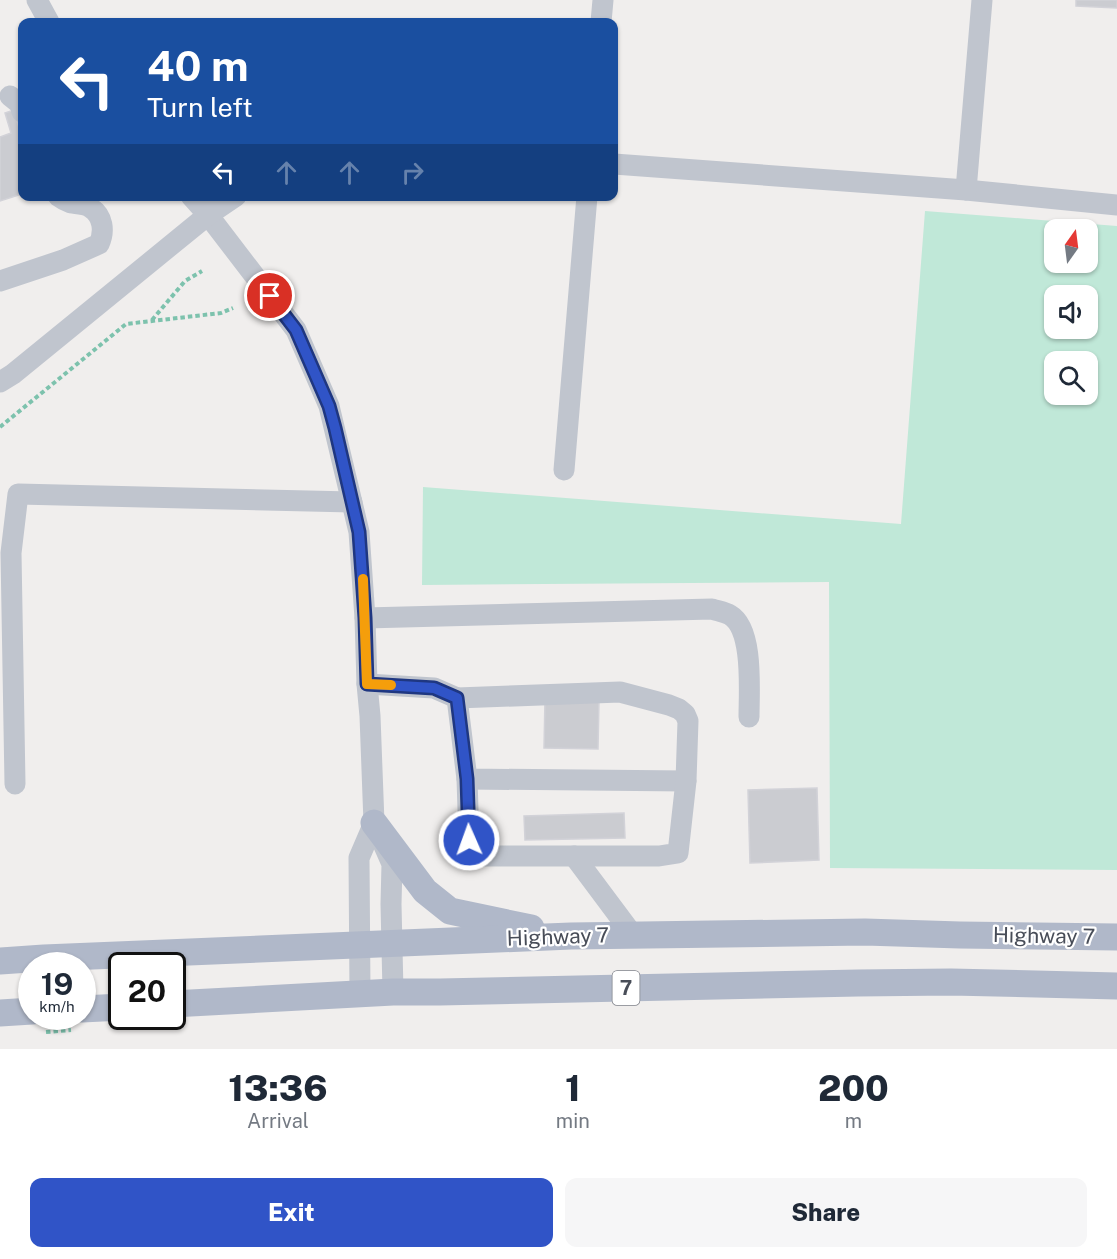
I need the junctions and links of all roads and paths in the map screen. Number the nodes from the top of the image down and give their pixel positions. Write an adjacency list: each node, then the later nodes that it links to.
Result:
1 (37, 0): 4 (street)
2 (603, 0): 5 (street)
3 (982, 0): 7 (street)
4 (47, 18)
5 (601, 18)
6 (618, 164): 7 (street)
7 (966, 190): 12 (street)
8 (66, 201): 15 (street)
9 (196, 201): 13 (street)
10 (229, 201): 13 (street)
11 (587, 201): 20 (street)
12 (1117, 205)
13 (208, 215): 18 (street); 21 (street)
14 (202, 271): 17 (path)
15 (0, 281)
16 (233, 308): 17 (path)
17 (152, 321): 19 (path)
18 (0, 382)
19 (0, 426)
20 (564, 471)
21 (352, 502): 22 (street); 28 (street)
22 (365, 618): 23 (street); 25 (street)
23 (367, 684): 24 (street); 29 (street)
24 (457, 698): 26 (street); 27 (street)
25 (749, 717)
26 (467, 779): 27 (street); 30 (street)
27 (686, 781): 30 (street)
28 (15, 784)
29 (374, 823): 32 (main road); 34 (street); 35 (street)
30 (574, 856): 31 (street)
31 (633, 935): 32 (main road, Highway 7); 33 (main road, Highway 7)
32 (571, 936): 34 (main road, Highway 7)
33 (1117, 937)
34 (392, 943): 35 (main road, Highway 7); 38 (street)
35 (360, 944): 36 (main road, Highway 7); 39 (street)
36 (0, 961)
37 (1117, 986): 38 (main road, 7)
38 (393, 992): 39 (main road, 7)
39 (360, 993): 40 (main road, 7)
40 (186, 1003)
41 (18, 1012): 42 (main road)
42 (0, 1013)

